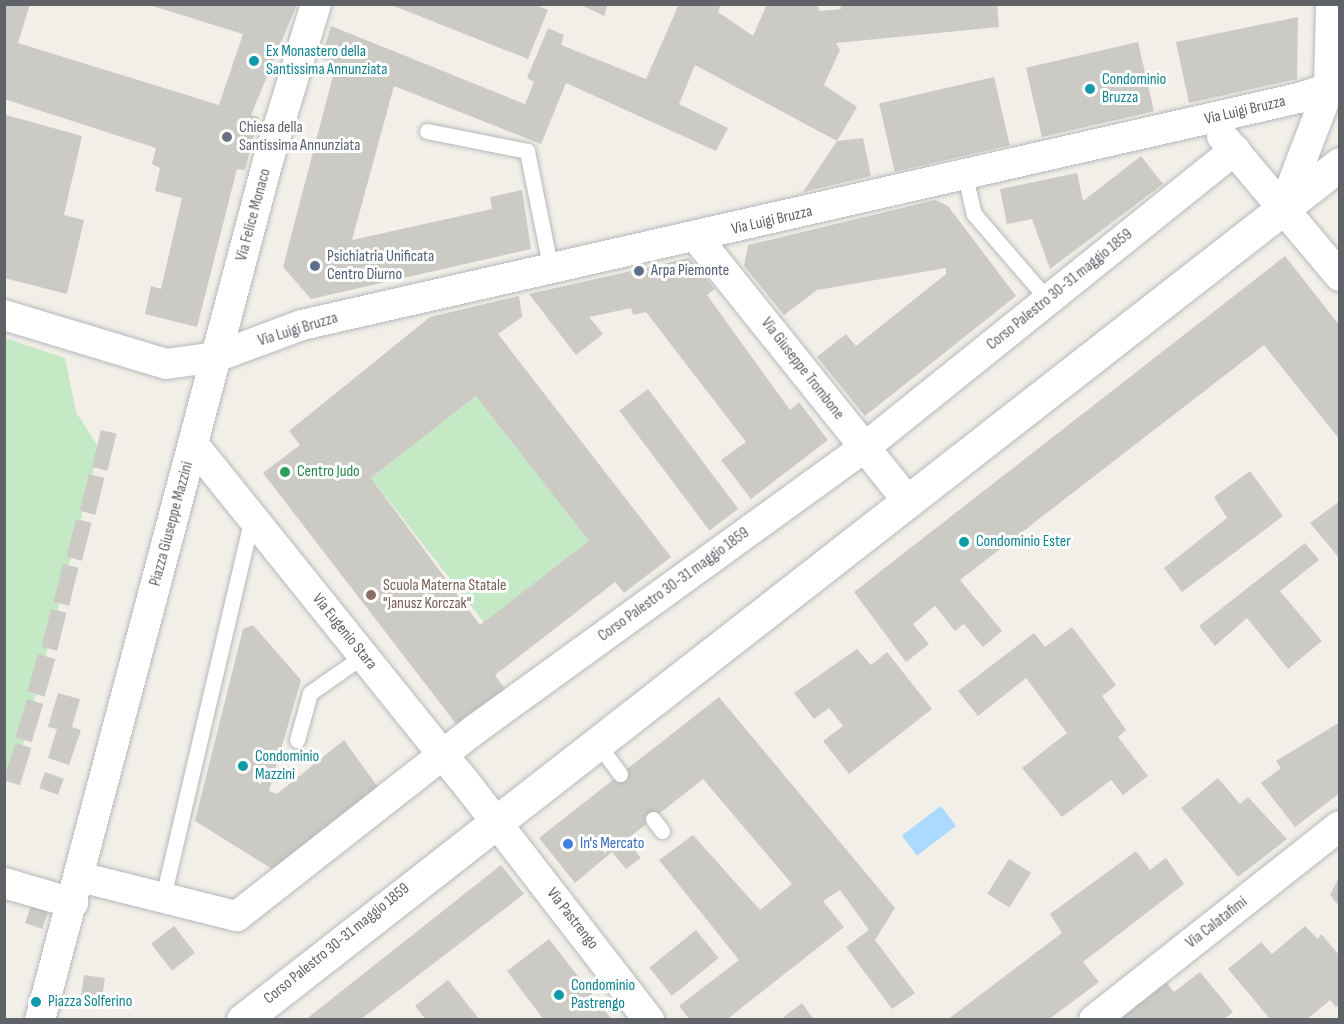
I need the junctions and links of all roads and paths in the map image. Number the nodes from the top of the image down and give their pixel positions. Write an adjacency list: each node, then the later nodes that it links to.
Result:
1 (316, 4): 15 (street, Via Felice Monaco)
2 (1331, 4): 3 (street)
3 (1334, 81): 4 (street, Via Luigi Bruzza); 9 (street)
4 (1207, 119): 6 (street); 8 (street, Via Luigi Bruzza)
5 (427, 130): 11 (lane)
6 (1235, 150): 9 (street); 13 (street, Corso Palestro 30-31 maggio 1859)
7 (1340, 164): 9 (main road, Corso Palestro 30-31 maggio 1859)
8 (965, 176): 10 (street, Via Luigi Bruzza); 13 (lane)
9 (1284, 206): 12 (street); 18 (main road, Corso Palestro 30-31 maggio 1859)
10 (698, 238): 11 (street, Via Luigi Bruzza); 17 (street, Via Giuseppe Trombone)
11 (551, 270): 15 (street, Via Luigi Bruzza)
12 (1340, 276)
13 (1048, 300): 17 (street, Corso Palestro 30-31 maggio 1859)
14 (4, 315): 15 (street)
15 (216, 357): 16 (street, Piazza Giuseppe Mazzini)
16 (193, 444): 19 (street, Via Eugenio Stara); 28 (street, Piazza Giuseppe Mazzini)
17 (864, 448): 18 (street, Via Giuseppe Trombone); 23 (street, Corso Palestro 30-31 maggio 1859)
18 (907, 500): 22 (main road, Corso Palestro 30-31 maggio 1859)
19 (252, 518): 20 (street, Via Eugenio Stara); 29 (lane)
20 (364, 655): 21 (lane); 23 (street, Via Eugenio Stara)
21 (297, 740)
22 (596, 741): 24 (lane); 25 (main road, Corso Palestro 30-31 maggio 1859)
23 (443, 755): 25 (street, Via Eugenio Stara); 29 (street, Corso Palestro 30-31 maggio 1859)
24 (620, 774)
25 (495, 819): 31 (main road, Corso Palestro 30-31 maggio 1859); 32 (street, Via Pastrengo)
26 (1340, 826): 33 (street, Via Calatafimi)
27 (4, 883): 28 (street)
28 (76, 890): 29 (street, Corso Palestro 30-31 maggio 1859); 30 (street, Piazza Giuseppe Mazzini)
29 (163, 897)
30 (48, 1011)
31 (243, 1020)
32 (649, 1020)
33 (1094, 1020)

